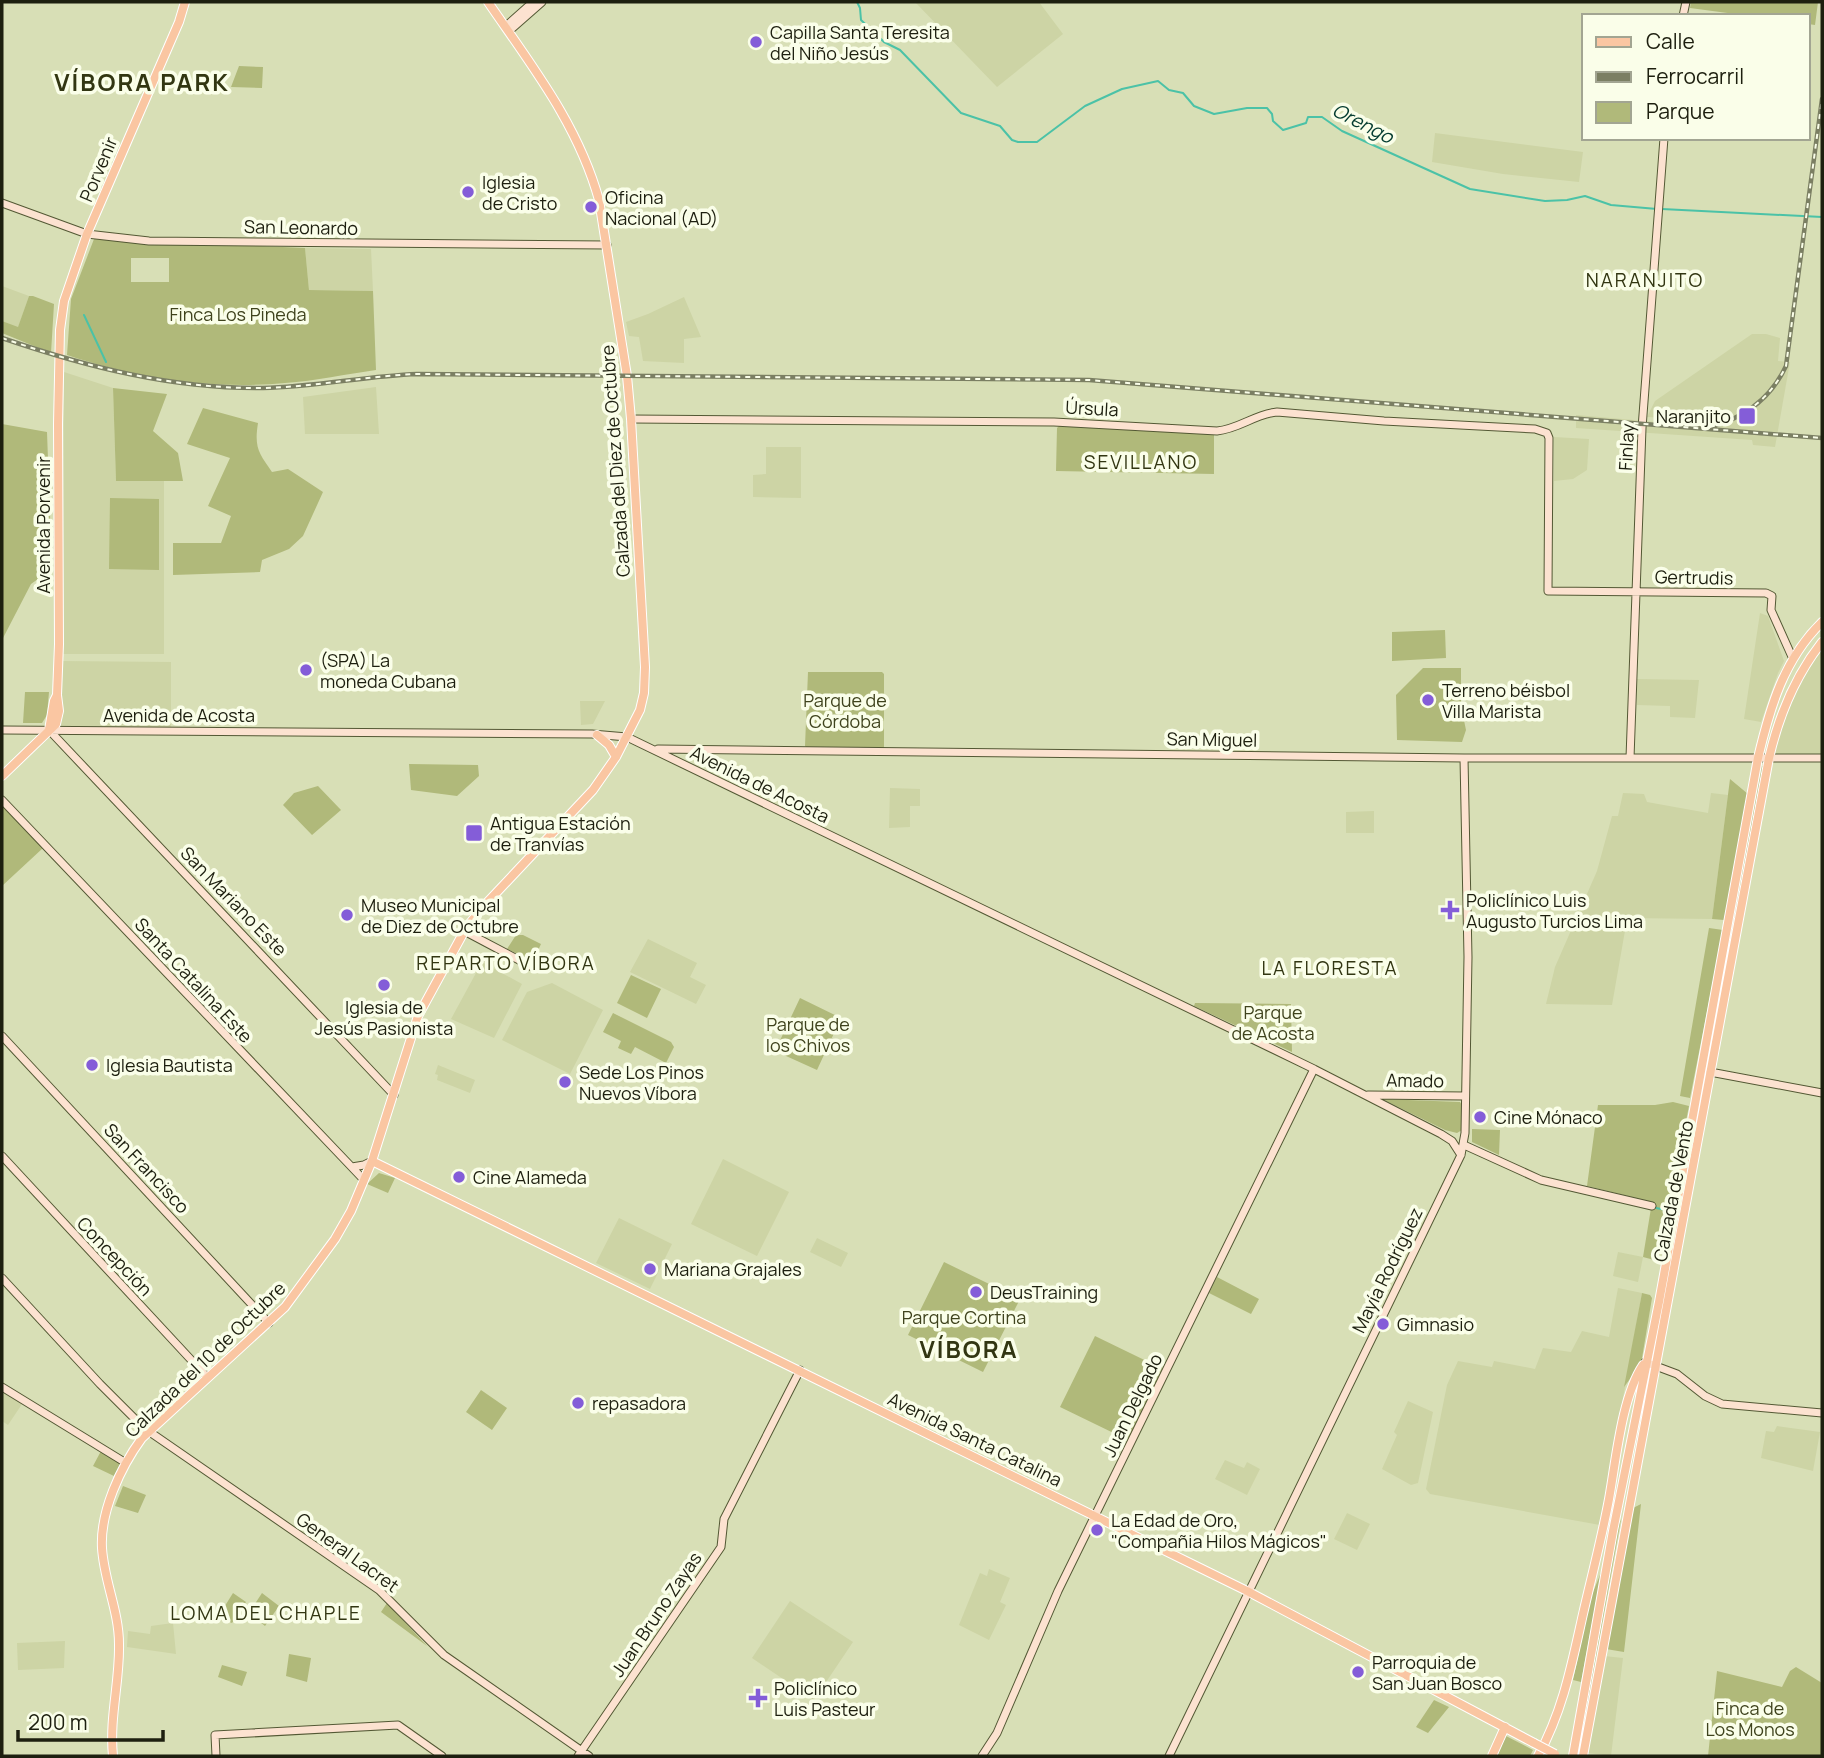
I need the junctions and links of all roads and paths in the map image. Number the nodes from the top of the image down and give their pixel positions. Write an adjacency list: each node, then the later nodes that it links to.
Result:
1 (185, 2): 8 (main road, Porvenir)
2 (488, 2): 5 (main road, Calzada del Diez de Octubre)
3 (533, 2): 5 (street)
4 (542, 2): 5 (street)
5 (507, 28): 9 (main road, Calzada del Diez de Octubre)
6 (1664, 140): 13 (street, Finlay)
7 (2, 203): 8 (street, San Leonardo)
8 (87, 234): 9 (street, San Leonardo); 10 (main road, Porvenir)
9 (607, 245): 11 (main road, Calzada del Diez de Octubre)
10 (59, 354): 21 (main road, Avenida Porvenir)
11 (631, 419): 12 (street, Úrsula); 23 (main road, Calzada del Diez de Octubre)
12 (1548, 591): 13 (street, Gertrudis)
13 (1636, 592): 16 (street, Gertrudis); 27 (street, Finlay)
14 (1822, 622): 16 (main road, Calzada de Vento)
15 (1822, 642): 17 (main road, Calzada de Vento)
16 (1793, 659): 17 (main road); 18 (main road, Calzada de Vento)
17 (1804, 666): 19 (main road, Calzada de Vento)
18 (1774, 696): 19 (main road); 28 (main road, Calzada de Vento)
19 (1787, 701): 29 (main road, Calzada de Vento)
20 (2, 730): 21 (street, Avenida de Acosta)
21 (49, 730): 22 (street, Avenida de Acosta); 31 (main road); 40 (street, San Mariano Este)
22 (597, 735): 23 (street, Avenida de Acosta); 25 (main road)
23 (627, 737): 24 (street, Avenida de Acosta); 25 (main road)
24 (654, 749): 26 (street, San Miguel); 36 (street, Avenida de Acosta)
25 (616, 757): 33 (main road, Calzada del 10 de Octubre)
26 (1464, 758): 27 (street, San Miguel); 41 (street, Mayía Rodríguez)
27 (1630, 758): 28 (street, San Miguel)
28 (1758, 758): 29 (street, San Miguel); 54 (main road, Calzada de Vento)
29 (1769, 758): 30 (street, San Miguel); 37 (main road, Calzada de Vento)
30 (1822, 758)
31 (2, 776)
32 (2, 800): 48 (street, Santa Catalina Este)
33 (464, 931): 34 (street); 40 (main road, Calzada del 10 de Octubre)
34 (534, 968)
35 (2, 1036): 53 (street, San Francisco)
36 (1314, 1069): 39 (street, Avenida de Acosta); 62 (street, Juan Delgado)
37 (1710, 1072): 38 (street); 54 (main road, Calzada de Vento)
38 (1822, 1093)
39 (1365, 1095): 41 (street, Amado); 43 (street, Avenida de Acosta)
40 (394, 1096): 47 (main road, Calzada del 10 de Octubre)
41 (1465, 1096): 42 (street, Mayía Rodríguez)
42 (1465, 1133): 43 (street, Avenida de Acosta); 44 (street, Mayía Rodríguez)
43 (1441, 1134): 45 (street, Avenida de Acosta)
44 (1464, 1145): 45 (street, Mayía Rodríguez); 51 (street)
45 (1461, 1155): 64 (street, Mayía Rodríguez)
46 (2, 1156): 56 (street, Concepción)
47 (372, 1161): 48 (street); 49 (main road, Avenida Santa Catalina); 50 (main road, Calzada del 10 de Octubre)
48 (352, 1167): 50 (street, Santa Catalina Este)
49 (391, 1169): 50 (main road); 55 (main road, Avenida Santa Catalina)
50 (365, 1177): 53 (main road, Calzada del 10 de Octubre)
51 (1652, 1206)
52 (2, 1278): 59 (street, General Lacret)
53 (269, 1323): 56 (main road, Calzada del 10 de Octubre)
54 (1650, 1363): 58 (street); 61 (main road, Calzada de Vento); 63 (main road, Calzada de Vento); 65 (main road, Calzada de Vento)
55 (800, 1370): 62 (main road, Avenida Santa Catalina); 67 (street, Juan Bruno Zayas)
56 (207, 1377): 59 (main road, Calzada del 10 de Octubre)
57 (2, 1387): 60 (street)
58 (1822, 1413)
59 (149, 1432): 60 (main road, Calzada del 10 de Octubre); 67 (street, General Lacret)
60 (126, 1463): 69 (main road, Calzada del 10 de Octubre)
61 (1629, 1502): 63 (main road); 78 (main road, Calzada de Vento)
62 (1096, 1516): 64 (main road, Avenida Santa Catalina); 73 (street, Juan Delgado)
63 (1613, 1531): 65 (main road); 77 (main road, Calzada de Vento)
64 (1249, 1592): 66 (main road, Avenida Santa Catalina); 74 (street, Mayía Rodríguez)
65 (1588, 1593): 76 (main road, Calzada de Vento)
66 (1505, 1727): 68 (main road, Avenida Santa Catalina, bridge); 75 (main road)
67 (580, 1754): 72 (street, General Lacret)
68 (1557, 1755)
69 (113, 1756)
70 (216, 1756): 71 (street)
71 (442, 1756)
72 (589, 1756)
73 (982, 1756)
74 (1169, 1756)
75 (1492, 1756)
76 (1538, 1756)
77 (1573, 1756)
78 (1583, 1756)

